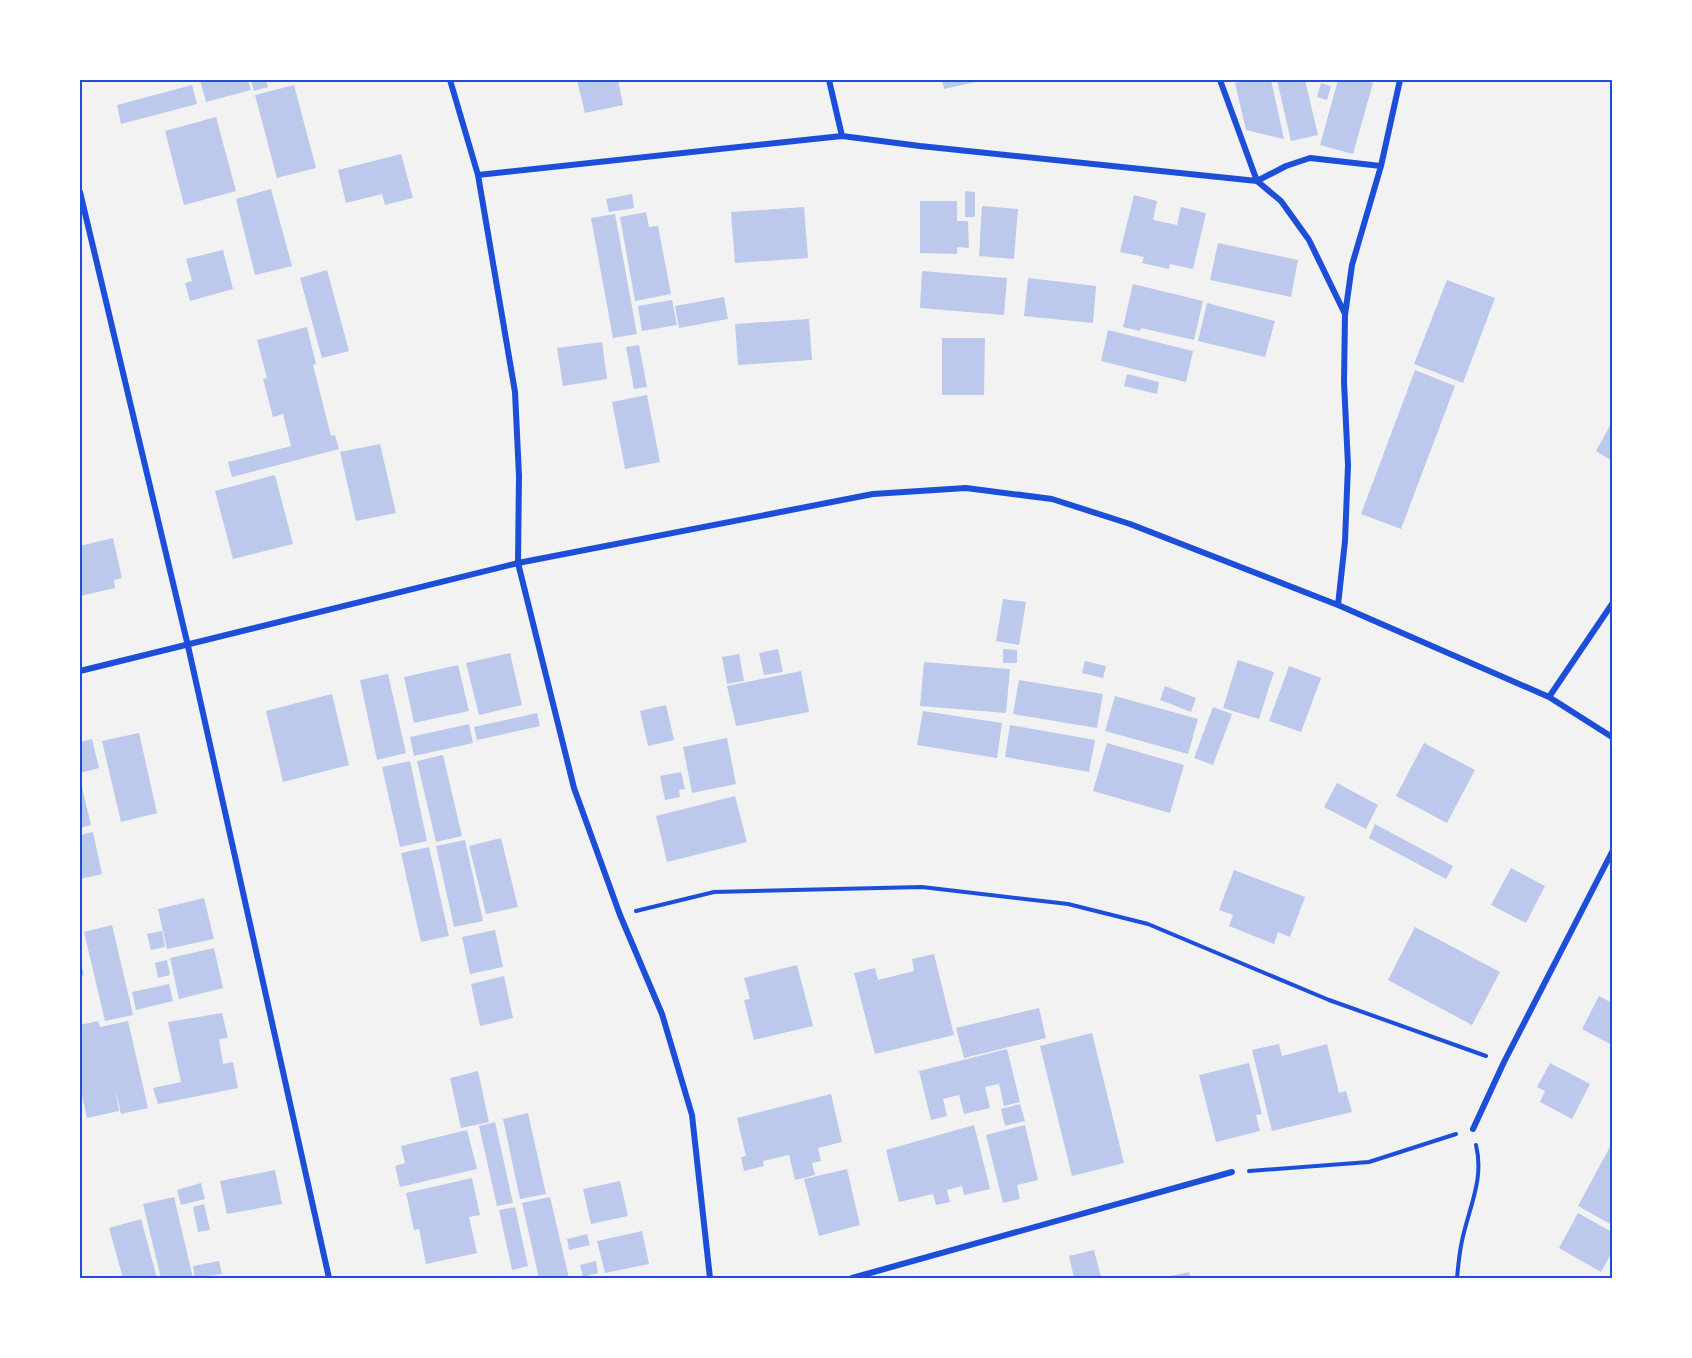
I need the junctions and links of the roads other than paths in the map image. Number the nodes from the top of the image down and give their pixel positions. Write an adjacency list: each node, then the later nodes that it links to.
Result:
1 (450, 80): 7 (street)
2 (829, 80): 5 (street)
3 (1220, 80): 8 (street)
4 (1400, 80): 6 (street)
5 (842, 136): 7 (street); 8 (street)
6 (1381, 166): 8 (street); 10 (street)
7 (478, 176): 11 (street)
8 (1257, 181): 10 (street)
9 (80, 192): 14 (street)
10 (1345, 315): 13 (street)
11 (518, 562): 13 (street); 14 (street); 22 (street)
12 (1612, 604): 16 (street)
13 (1338, 605): 16 (street)
14 (188, 646): 15 (street); 21 (street)
15 (80, 671)
16 (1549, 697): 17 (street)
17 (1612, 736)
18 (1612, 852): 19 (street)
19 (1473, 1129)
20 (1232, 1172): 23 (street)
21 (329, 1278)
22 (711, 1278)
23 (852, 1278)

